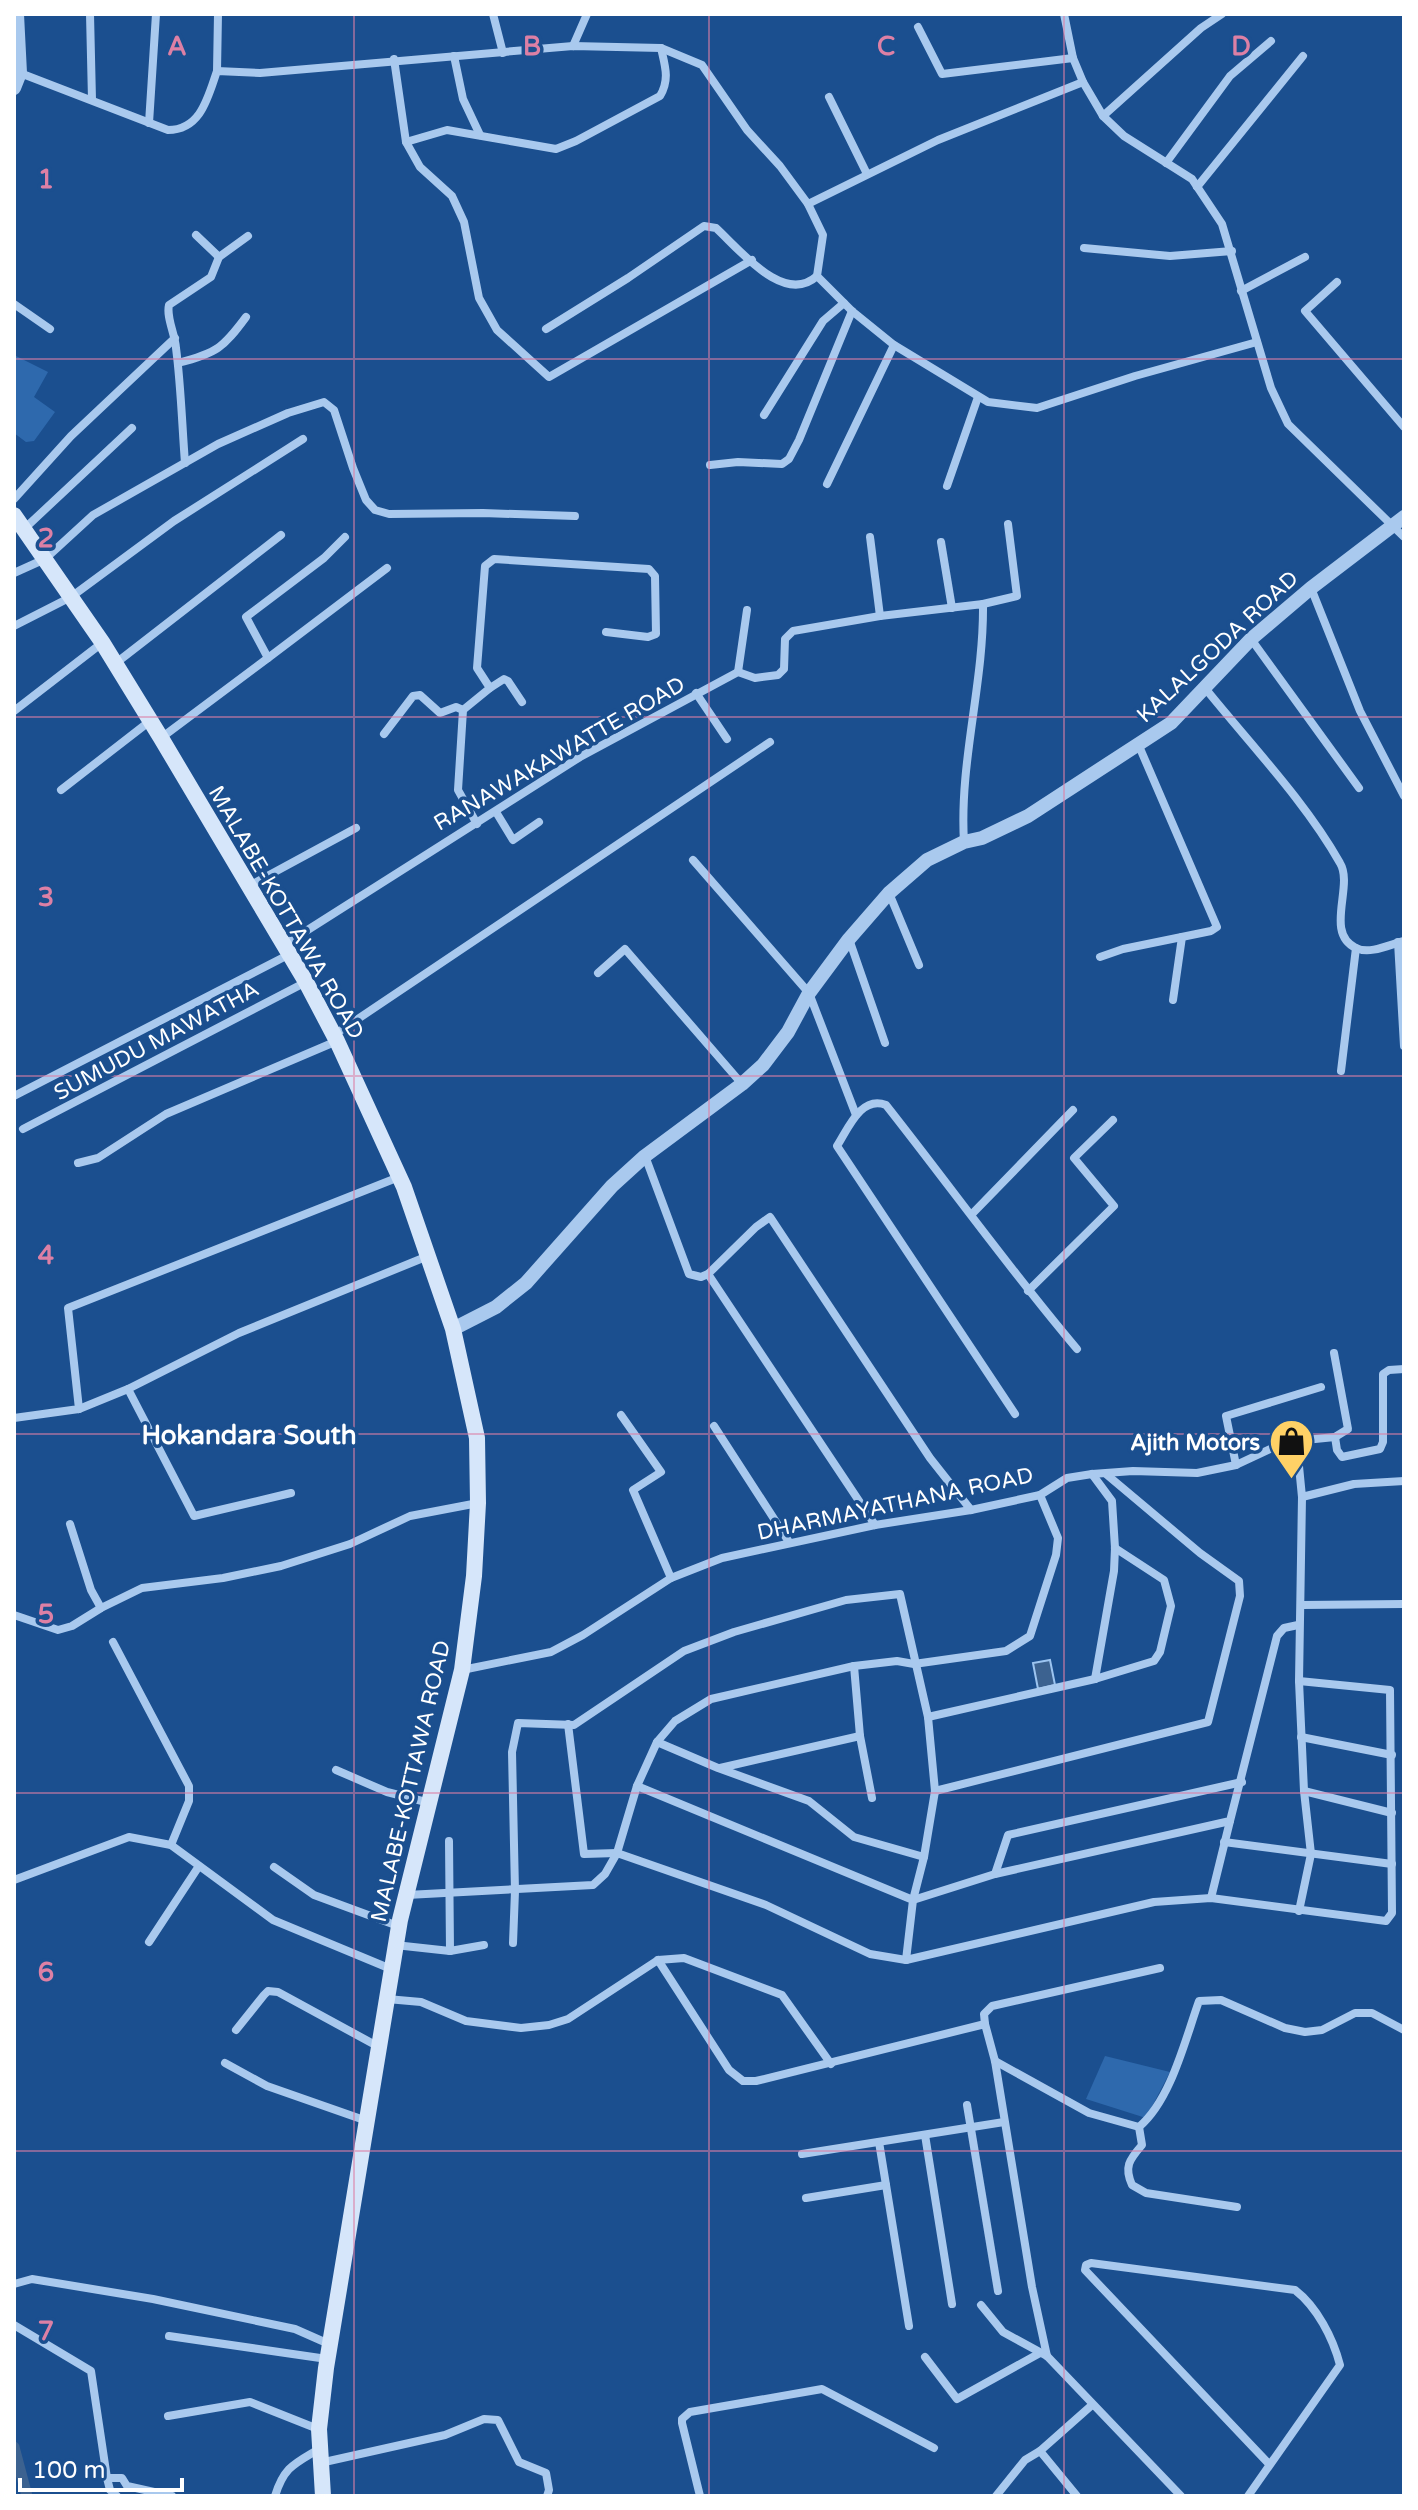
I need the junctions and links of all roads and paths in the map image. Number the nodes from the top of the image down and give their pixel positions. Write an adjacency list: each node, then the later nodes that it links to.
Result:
1 (17, 14): 19 (street)
2 (90, 14): 23 (street)
3 (156, 14): 25 (street)
4 (218, 14): 18 (street)
5 (493, 14): 13 (street)
6 (587, 14): 11 (street)
7 (1064, 14): 16 (street)
8 (1222, 14): 24 (street)
9 (918, 27): 16 (street)
10 (1271, 41): 28 (street)
11 (573, 46): 12 (street); 13 (street)
12 (661, 48): 26 (street); 31 (street)
13 (503, 53): 14 (street)
14 (454, 56): 17 (street); 26 (street)
15 (1303, 56): 30 (street)
16 (1073, 58): 20 (street)
17 (394, 59): 18 (street); 27 (street)
18 (217, 71): 25 (street)
19 (20, 73): 21 (street); 23 (street)
20 (1083, 82): 24 (street); 29 (street)
21 (14, 88)
22 (829, 97): 29 (street)
23 (92, 100): 25 (street)
24 (1103, 116): 28 (street)
25 (149, 123)
26 (480, 135): 27 (street)
27 (406, 142): 38 (street)
28 (1166, 163): 30 (street)
29 (867, 174): 31 (street)
30 (1197, 187): 35 (street)
31 (808, 204): 39 (street)
32 (196, 235): 36 (street)
33 (248, 236): 36 (street)
34 (1084, 248): 35 (street)
35 (1232, 251): 41 (street)
36 (219, 257): 48 (street)
37 (1305, 257): 41 (street)
38 (752, 260): 39 (street); 47 (street)
39 (817, 276): 42 (street)
40 (1337, 282): 54 (street)
41 (1241, 291): 49 (street)
42 (844, 303): 44 (street); 53 (street)
43 (14, 304): 46 (street)
44 (852, 311): 50 (street); 58 (street)
45 (246, 317): 51 (street)
46 (50, 329)
47 (546, 329)
48 (175, 338): 51 (street); 61 (street)
49 (1257, 342): 52 (street); 66 (street)
50 (894, 345): 52 (street); 59 (street)
51 (178, 363): 57 (street)
52 (978, 397): 60 (street)
53 (764, 415)
54 (1404, 427)
55 (132, 428): 64 (street)
56 (303, 439): 76 (street)
57 (185, 463): 62 (street); 72 (street)
58 (710, 465)
59 (827, 484)
60 (947, 486)
61 (14, 499)
62 (575, 516)
63 (1404, 517): 66 (street, KALALGODA ROAD)
64 (19, 522): 72 (main road, MALABE-KOTTAWA ROAD)
65 (1008, 524): 77 (street)
66 (1391, 527): 70 (street); 75 (street, KALALGODA ROAD)
67 (281, 535): 86 (street)
68 (345, 537): 85 (street)
69 (870, 537): 80 (street)
70 (1404, 537)
71 (941, 542): 78 (street)
72 (45, 559): 74 (street); 76 (main road, MALABE-KOTTAWA ROAD)
73 (387, 568): 85 (street)
74 (14, 573)
75 (1311, 588): 83 (street, KALALGODA ROAD); 102 (street)
76 (71, 597): 81 (street); 84 (main road, MALABE-KOTTAWA ROAD)
77 (983, 604): 78 (street); 107 (street)
78 (952, 608): 80 (street)
79 (747, 610): 87 (street)
80 (880, 616): 87 (street)
81 (14, 626)
82 (606, 632): 88 (street)
83 (1251, 639): 89 (street, KALALGODA ROAD); 100 (street)
84 (102, 642): 86 (main road, MALABE-KOTTAWA ROAD); 93 (street)
85 (268, 658): 96 (street)
86 (115, 664): 94 (main road, MALABE-KOTTAWA ROAD)
87 (738, 672): 90 (street, RANAWAKAWATTE ROAD)
88 (490, 688): 91 (street); 92 (street)
89 (1205, 688): 99 (street, KALALGODA ROAD); 114 (street)
90 (696, 693): 97 (street); 103 (street, RANAWAKAWATTE ROAD)
91 (522, 702)
92 (463, 710): 95 (street); 105 (street)
93 (14, 711)
94 (150, 721): 96 (main road, MALABE-KOTTAWA ROAD); 101 (street)
95 (384, 734)
96 (161, 738): 109 (main road, MALABE-KOTTAWA ROAD)
97 (727, 739)
98 (770, 742): 122 (street)
99 (1139, 746): 107 (street, KALALGODA ROAD); 111 (street)
100 (1359, 788)
101 (61, 790)
102 (1404, 796)
103 (496, 812): 104 (street); 105 (street, RANAWAKAWATTE ROAD)
104 (539, 822)
105 (477, 824): 115 (street, RANAWAKAWATTE ROAD)
106 (356, 828): 109 (street)
107 (964, 842): 110 (street, KALALGODA ROAD)
108 (693, 860): 120 (street)
109 (249, 886): 115 (main road, MALABE-KOTTAWA ROAD)
110 (889, 893): 112 (street, KALALGODA ROAD); 117 (street)
111 (1182, 937): 116 (street); 121 (street)
112 (849, 939): 120 (street, KALALGODA ROAD); 123 (street)
113 (1401, 941): 114 (street); 124 (street)
114 (1356, 948): 125 (street)
115 (287, 950): 119 (main road, MALABE-KOTTAWA ROAD); 127 (street, RANAWAKAWATTE ROAD)
116 (1100, 957)
117 (919, 965)
118 (598, 973): 126 (street)
119 (306, 982): 122 (main road, MALABE-KOTTAWA ROAD); 131 (street, SUMUDU MAWATHA)
120 (809, 993): 126 (street, KALALGODA ROAD); 129 (street)
121 (1173, 1000)
122 (336, 1038): 133 (street); 134 (main road, MALABE-KOTTAWA ROAD)
123 (885, 1043)
124 (1404, 1046)
125 (1341, 1071)
126 (742, 1084): 132 (street, KALALGODA ROAD)
127 (14, 1096)
128 (1073, 1110): 135 (street)
129 (856, 1115): 135 (street); 146 (street)
130 (1113, 1120): 138 (street)
131 (23, 1129)
132 (645, 1156): 137 (street); 139 (street, KALALGODA ROAD)
133 (78, 1163)
134 (400, 1177): 136 (main road, MALABE-KOTTAWA ROAD); 145 (street)
135 (972, 1214): 138 (street)
136 (428, 1256): 139 (main road, MALABE-KOTTAWA ROAD); 144 (street)
137 (708, 1274): 160 (street); 162 (street)
138 (1028, 1291): 140 (street)
139 (453, 1329): 159 (main road, MALABE-KOTTAWA ROAD)
140 (1077, 1349)
141 (1334, 1353): 150 (street)
142 (1404, 1369): 150 (street)
143 (1321, 1387): 152 (street)
144 (128, 1389): 145 (street); 156 (street)
145 (79, 1409): 148 (street)
146 (1015, 1414)
147 (621, 1415): 165 (street)
148 (14, 1418)
149 (714, 1426): 163 (street)
150 (1335, 1437): 151 (street, DHARMAYATHANA ROAD)
151 (1285, 1442): 152 (street, DHARMAYATHANA ROAD); 158 (street)
152 (1236, 1465): 154 (street, DHARMAYATHANA ROAD)
153 (1092, 1474): 154 (street, DHARMAYATHANA ROAD); 157 (street, DHARMAYATHANA ROAD); 164 (street)
154 (1106, 1474): 187 (street)
155 (1404, 1481): 158 (street)
156 (291, 1493)
157 (1040, 1495): 160 (street, DHARMAYATHANA ROAD); 172 (street)
158 (1302, 1497): 167 (street)
159 (478, 1503): 168 (street); 174 (main road, MALABE-KOTTAWA ROAD)
160 (971, 1510): 162 (street, DHARMAYATHANA ROAD)
161 (70, 1524): 168 (street)
162 (875, 1525): 163 (street, DHARMAYATHANA ROAD)
163 (789, 1542): 165 (street, DHARMAYATHANA ROAD)
164 (1115, 1548): 175 (street); 175 (street)
165 (671, 1578): 174 (street, DHARMAYATHANA ROAD)
166 (1404, 1604): 167 (street)
167 (1302, 1605): 170 (street)
168 (101, 1608): 169 (street)
169 (14, 1615)
170 (1298, 1625): 176 (street); 185 (street)
171 (113, 1642): 195 (street)
172 (914, 1664): 173 (street); 177 (street); 178 (street)
173 (854, 1666): 179 (street); 181 (street)
174 (462, 1670): 190 (main road, MALABE-KOTTAWA ROAD)
175 (1095, 1679): 177 (street)
176 (1299, 1681): 180 (street); 182 (street)
177 (928, 1717): 187 (street)
178 (568, 1724): 196 (street); 204 (street)
179 (860, 1736): 183 (street); 189 (street)
180 (1301, 1737): 182 (street); 188 (street)
181 (657, 1742): 183 (street); 186 (street)
182 (1392, 1755): 191 (street)
183 (718, 1768): 198 (street)
184 (336, 1770): 190 (street)
185 (1242, 1782): 192 (street); 202 (street)
186 (637, 1786): 196 (street); 208 (street)
187 (935, 1791): 198 (street)
188 (1304, 1791): 191 (street); 197 (street)
189 (872, 1798)
190 (430, 1803): 206 (main road, MALABE-KOTTAWA ROAD)
191 (1392, 1813): 199 (street)
192 (1230, 1821): 194 (street); 202 (street)
193 (449, 1841): 205 (street)
194 (1224, 1842): 197 (street); 207 (street)
195 (171, 1845): 200 (street); 203 (street)
196 (617, 1853): 204 (street); 217 (street)
197 (1311, 1854): 199 (street); 209 (street)
198 (924, 1857): 208 (street)
199 (1392, 1864): 209 (street)
200 (199, 1866): 211 (street); 219 (street)
201 (274, 1867): 210 (street)
202 (995, 1874): 208 (street)
203 (14, 1880)
204 (515, 1891): 205 (street); 212 (street)
205 (450, 1893): 206 (street); 215 (street)
206 (407, 1895): 210 (main road, MALABE-KOTTAWA ROAD)
207 (1211, 1898): 209 (street); 217 (street)
208 (913, 1900): 217 (street)
209 (1299, 1911)
210 (398, 1926): 213 (main road, MALABE-KOTTAWA ROAD)
211 (149, 1942)
212 (513, 1943)
213 (395, 1945): 215 (street); 219 (main road, MALABE-KOTTAWA ROAD)
214 (484, 1945): 215 (street)
215 (450, 1951)
216 (658, 1960): 220 (street); 227 (street); 227 (street)
217 (906, 1960)
218 (1160, 1968): 221 (street)
219 (391, 1969): 220 (main road, MALABE-KOTTAWA ROAD)
220 (386, 1999): 224 (main road, MALABE-KOTTAWA ROAD)
221 (985, 2024): 225 (street); 227 (street)
222 (236, 2030): 224 (street)
223 (1404, 2030): 232 (street)
224 (379, 2047): 229 (main road, MALABE-KOTTAWA ROAD)
225 (995, 2061): 230 (street); 232 (street)
226 (225, 2063): 229 (street)
227 (831, 2064)
228 (967, 2105): 231 (street)
229 (367, 2121): 246 (main road, MALABE-KOTTAWA ROAD)
230 (1004, 2122): 231 (street); 247 (street)
231 (971, 2127): 233 (street); 240 (street)
232 (1139, 2127): 238 (street)
233 (925, 2135): 234 (street); 241 (street)
234 (879, 2142): 235 (street); 236 (street)
235 (802, 2154)
236 (886, 2185): 237 (street); 244 (street)
237 (806, 2198)
238 (1237, 2207)
239 (14, 2284): 246 (street)
240 (998, 2291)
241 (952, 2304)
242 (981, 2305): 247 (street)
243 (14, 2325): 256 (street)
244 (909, 2326)
245 (169, 2336): 246 (street)
246 (329, 2351): 251 (main road, MALABE-KOTTAWA ROAD)
247 (1043, 2354): 248 (street); 249 (street)
248 (925, 2357)
249 (1092, 2405): 253 (street); 265 (street)
250 (168, 2416): 251 (street)
251 (319, 2429): 254 (main road, MALABE-KOTTAWA ROAD)
252 (934, 2448): 262 (street)
253 (1040, 2451): 263 (street); 264 (street)
254 (320, 2456): 259 (street); 260 (main road, MALABE-KOTTAWA ROAD); 261 (street)
255 (1269, 2464): 255 (street); 266 (street)
256 (107, 2478): 257 (street); 258 (street)
257 (117, 2496)
258 (172, 2496)
259 (275, 2496)
260 (323, 2496)
261 (547, 2496)
262 (700, 2496)
263 (996, 2496)
264 (1077, 2496)
265 (1181, 2496)
266 (1248, 2496)

